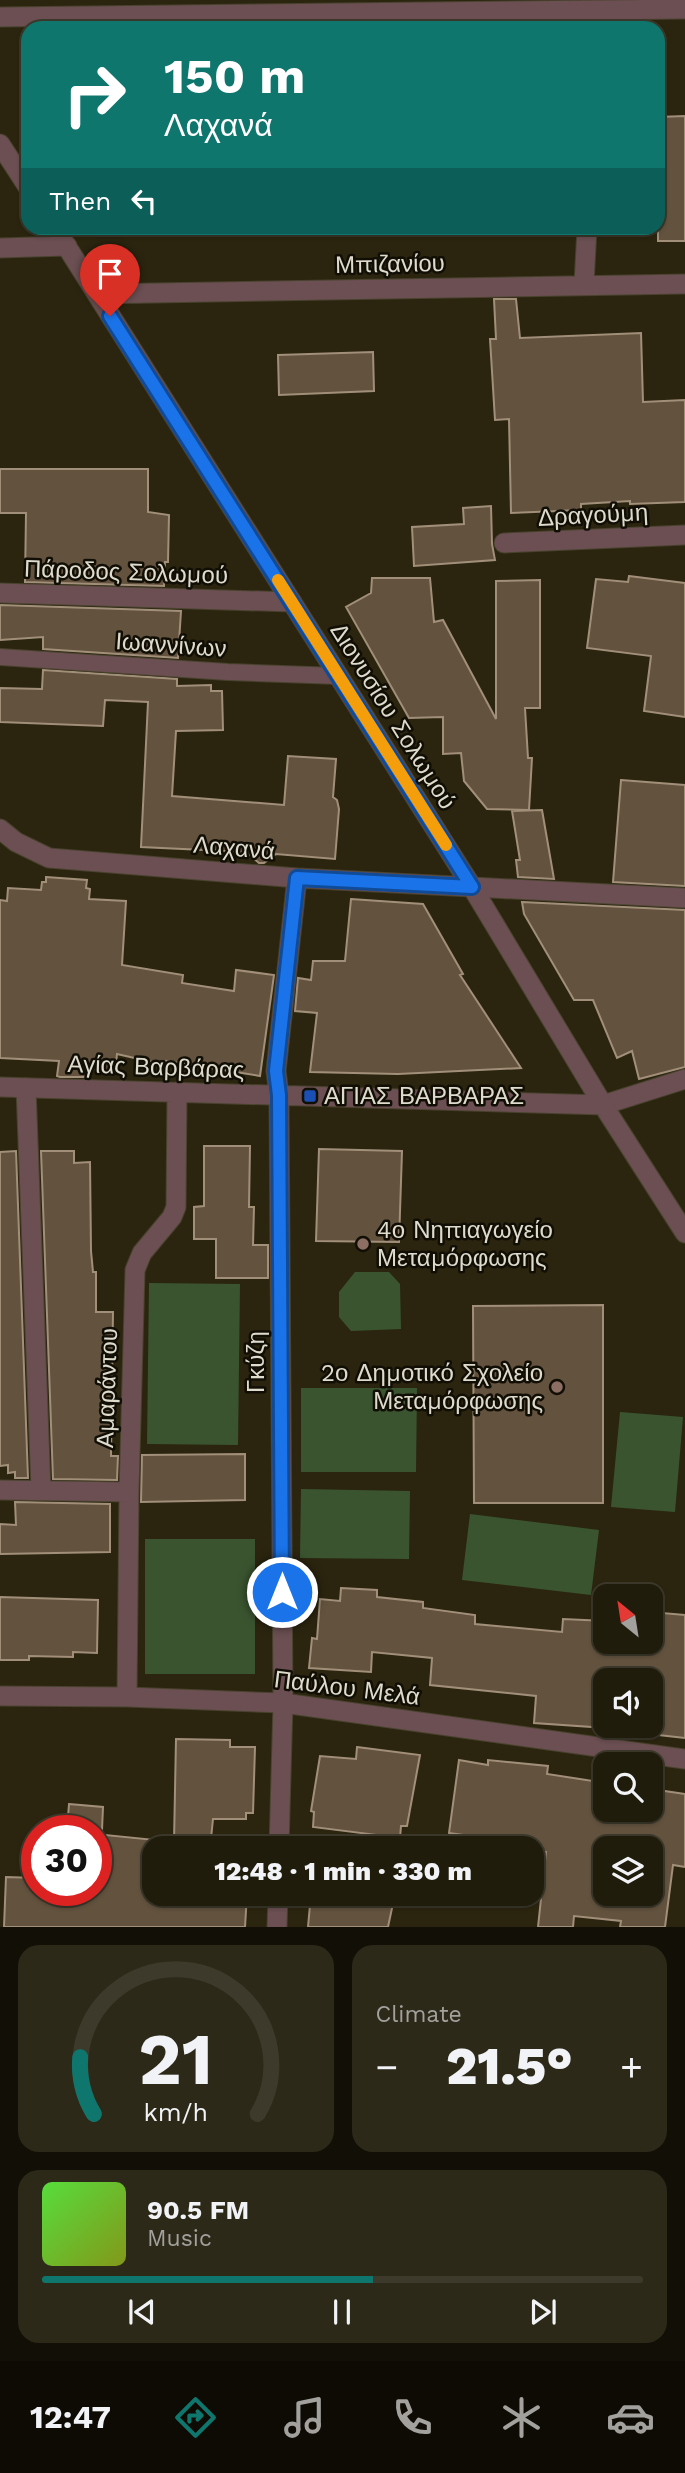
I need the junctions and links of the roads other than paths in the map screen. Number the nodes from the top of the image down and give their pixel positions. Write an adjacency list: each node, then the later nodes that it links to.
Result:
1 (685, 9): 2 (street)
2 (601, 13): 3 (street)
3 (0, 17)
4 (0, 144): 5 (street)
5 (21, 176)
6 (60, 235): 8 (street, Διονυσίου Σολωμού)
7 (587, 235): 10 (street)
8 (67, 246): 9 (street); 12 (street, Διονυσίου Σολωμού)
9 (0, 248)
10 (584, 284): 11 (street, Μπιζανίου); 12 (street, Μπιζανίου)
11 (685, 284)
12 (97, 294): 16 (street, Διονυσίου Σολωμού)
13 (685, 535): 14 (street, Δραγούμη)
14 (504, 543)
15 (0, 593): 16 (street, Πάροδος Σολωμού)
16 (292, 603): 18 (street, Διονυσίου Σολωμού)
17 (0, 657): 18 (lane, Ιωαννίνων)
18 (339, 677): 21 (street, Διονυσίου Σολωμού)
19 (0, 829): 20 (street, Λαχανά)
20 (297, 878): 21 (street, Λαχανά); 27 (street, Γκύζη)
21 (472, 887): 22 (street, Λαχανά); 28 (street, Διονυσίου Σολωμού)
22 (685, 898)
23 (685, 1079): 28 (street, Αγίας Βαρβάρας)
24 (0, 1087): 25 (street, Αγίας Βαρβάρας)
25 (26, 1088): 26 (street, Αγίας Βαρβάρας); 31 (street)
26 (177, 1092): 27 (street, Αγίας Βαρβάρας); 32 (street, Αμαράντου)
27 (279, 1095): 28 (street, Αγίας Βαρβάρας); 35 (street, Γκύζη)
28 (603, 1105): 29 (street, Διονυσίου Σολωμού)
29 (685, 1233)
30 (0, 1490): 31 (street)
31 (41, 1490): 32 (street)
32 (129, 1492): 34 (street, Αμαράντου)
33 (0, 1696): 34 (street, Παύλου Μελά)
34 (127, 1697): 35 (street, Παύλου Μελά)
35 (283, 1703): 36 (street, Παύλου Μελά); 37 (street, Γκύζη)
36 (685, 1759)
37 (279, 1836)
38 (278, 1906): 39 (street)
39 (277, 1927)

